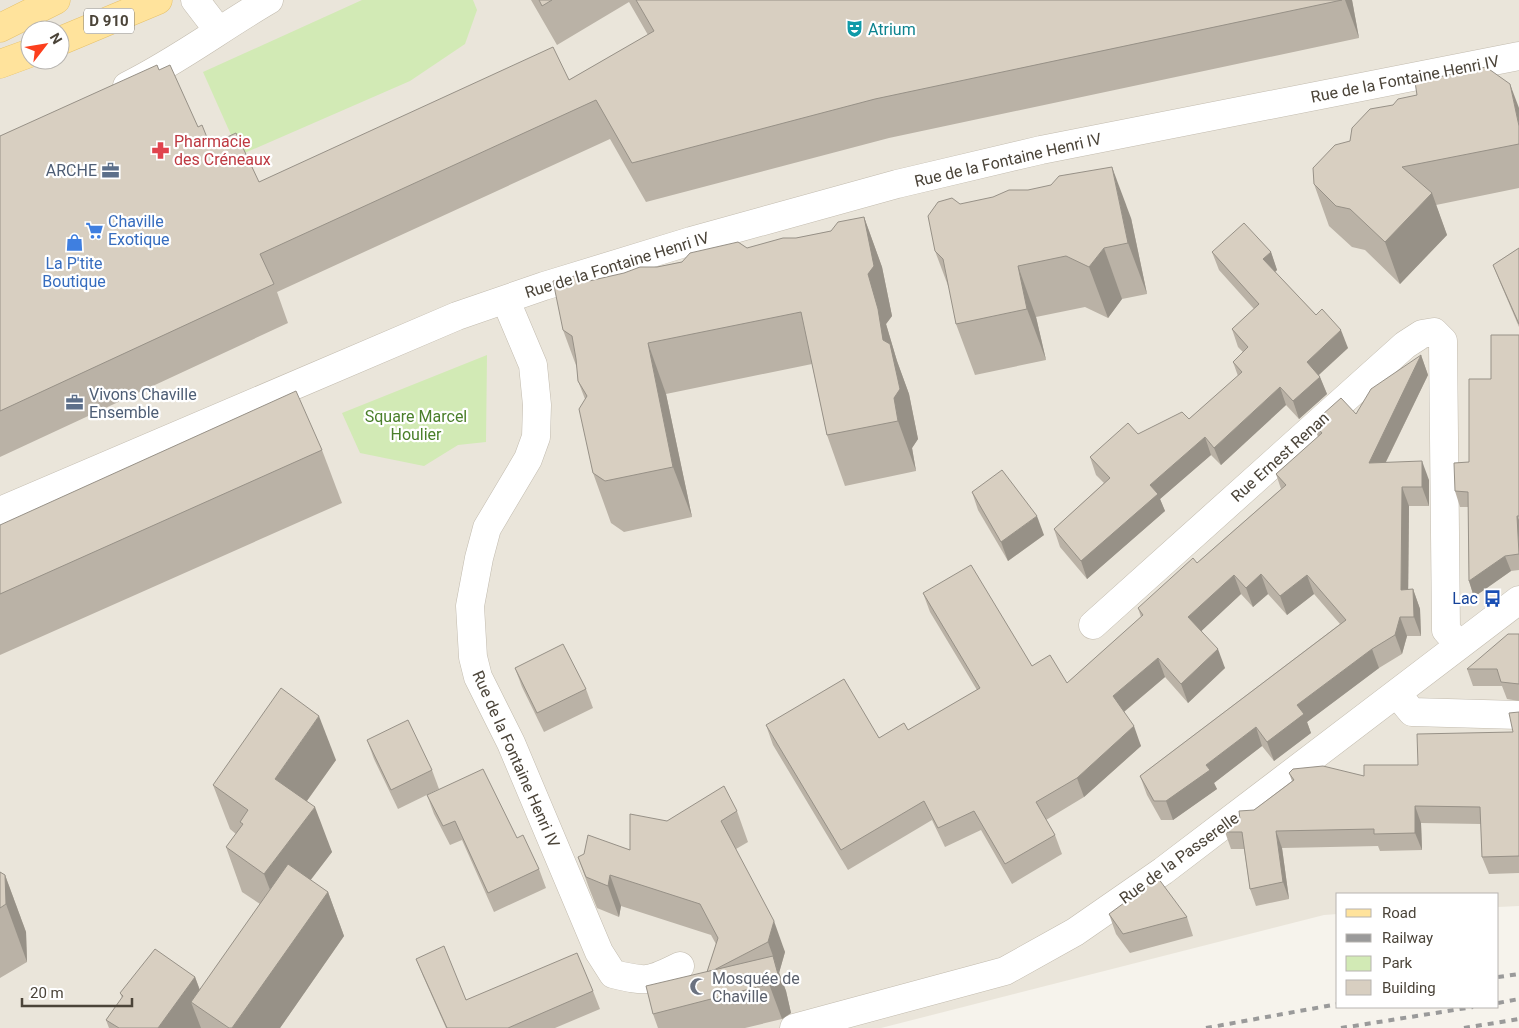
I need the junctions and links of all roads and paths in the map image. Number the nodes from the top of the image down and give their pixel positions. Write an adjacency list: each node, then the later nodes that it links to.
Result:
1 (56, 0): 5 (main road)
2 (158, 0): 7 (main road, D 910)
3 (195, 0): 6 (street)
4 (268, 0): 6 (street)
5 (0, 28)
6 (218, 30): 11 (street)
7 (70, 37)
8 (1519, 56): 12 (street, Rue de la Fontaine Henri IV)
9 (20, 57): 10 (main road)
10 (0, 64)
11 (104, 98)
12 (506, 301): 13 (street, Rue de la Fontaine Henri IV); 19 (street, Rue de la Fontaine Henri IV)
13 (0, 511)
14 (1519, 600): 16 (street, Rue de la Passerelle)
15 (1092, 625): 16 (street, Rue Ernest Renan)
16 (1459, 645): 17 (street, Rue de la Passerelle)
17 (1397, 694): 18 (street); 20 (street, Rue de la Passerelle)
18 (1519, 715)
19 (680, 966)
20 (794, 1028)

